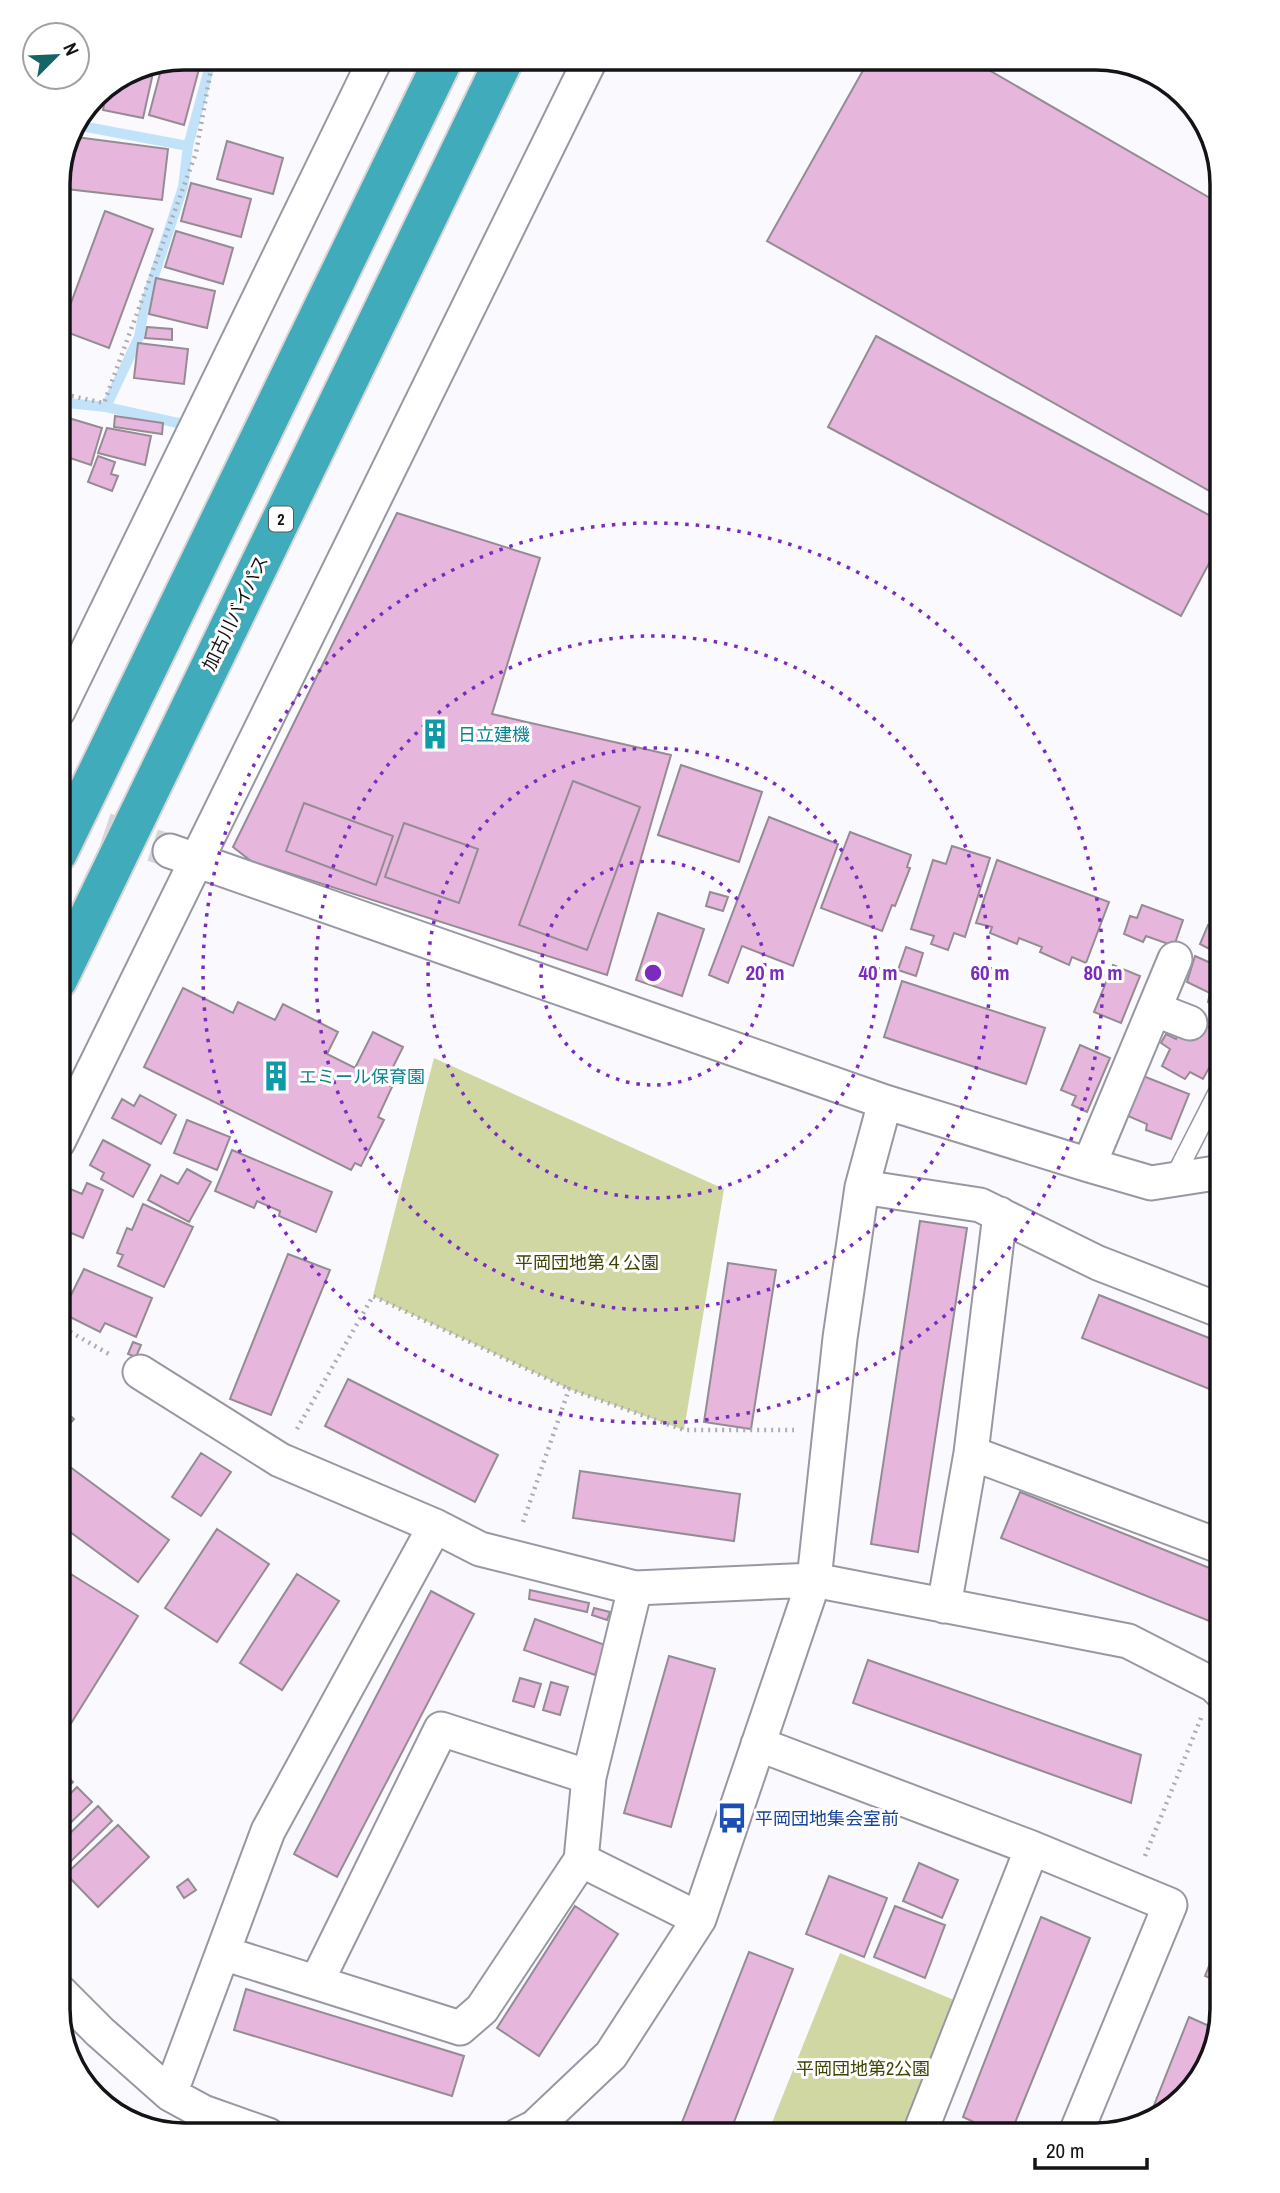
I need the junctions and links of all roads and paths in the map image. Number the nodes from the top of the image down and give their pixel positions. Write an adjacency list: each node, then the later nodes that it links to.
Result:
1 (212, 70): 6 (path)
2 (370, 70): 7 (street)
3 (438, 70): 8 (highway)
4 (499, 70): 10 (highway, 加古川バイパス / 2)
5 (585, 70): 9 (street)
6 (70, 396)
7 (70, 686)
8 (70, 828)
9 (184, 855): 14 (street); 16 (street)
10 (70, 955)
11 (1175, 959): 12 (street)
12 (1154, 1009): 13 (street); 17 (street)
13 (1191, 1023)
14 (885, 1102): 17 (street); 20 (street)
15 (1210, 1108): 19 (lane)
16 (70, 1115)
17 (1089, 1164): 19 (street)
18 (1210, 1174): 19 (street)
19 (1173, 1180)
20 (862, 1187): 21 (street); 26 (street)
21 (1000, 1214): 22 (street); 27 (street)
22 (1210, 1306)
23 (70, 1332): 24 (path)
24 (140, 1372): 28 (street)
25 (569, 1389): 26 (path); 28 (path); 31 (path)
26 (830, 1430): 32 (street)
27 (971, 1453): 30 (street); 34 (street)
28 (280, 1460): 29 (street)
29 (435, 1526): 31 (street); 43 (street)
30 (1210, 1543)
31 (511, 1557): 33 (street)
32 (814, 1580): 33 (street); 34 (street); 37 (street)
33 (635, 1588): 38 (street)
34 (944, 1606): 35 (street)
35 (1210, 1685)
36 (1210, 1708): 41 (path)
37 (758, 1744): 39 (street); 42 (street)
38 (589, 1777): 40 (street); 44 (street)
39 (1032, 1848): 41 (street); 49 (street)
40 (581, 1860): 42 (street); 44 (street)
41 (1132, 1890): 50 (street)
42 (699, 1919): 48 (street)
43 (223, 1953): 44 (street); 46 (street)
44 (317, 1981)
45 (70, 2002): 46 (street)
46 (170, 2094): 47 (street)
47 (235, 2123)
48 (539, 2123)
49 (924, 2123)
50 (1080, 2123)

